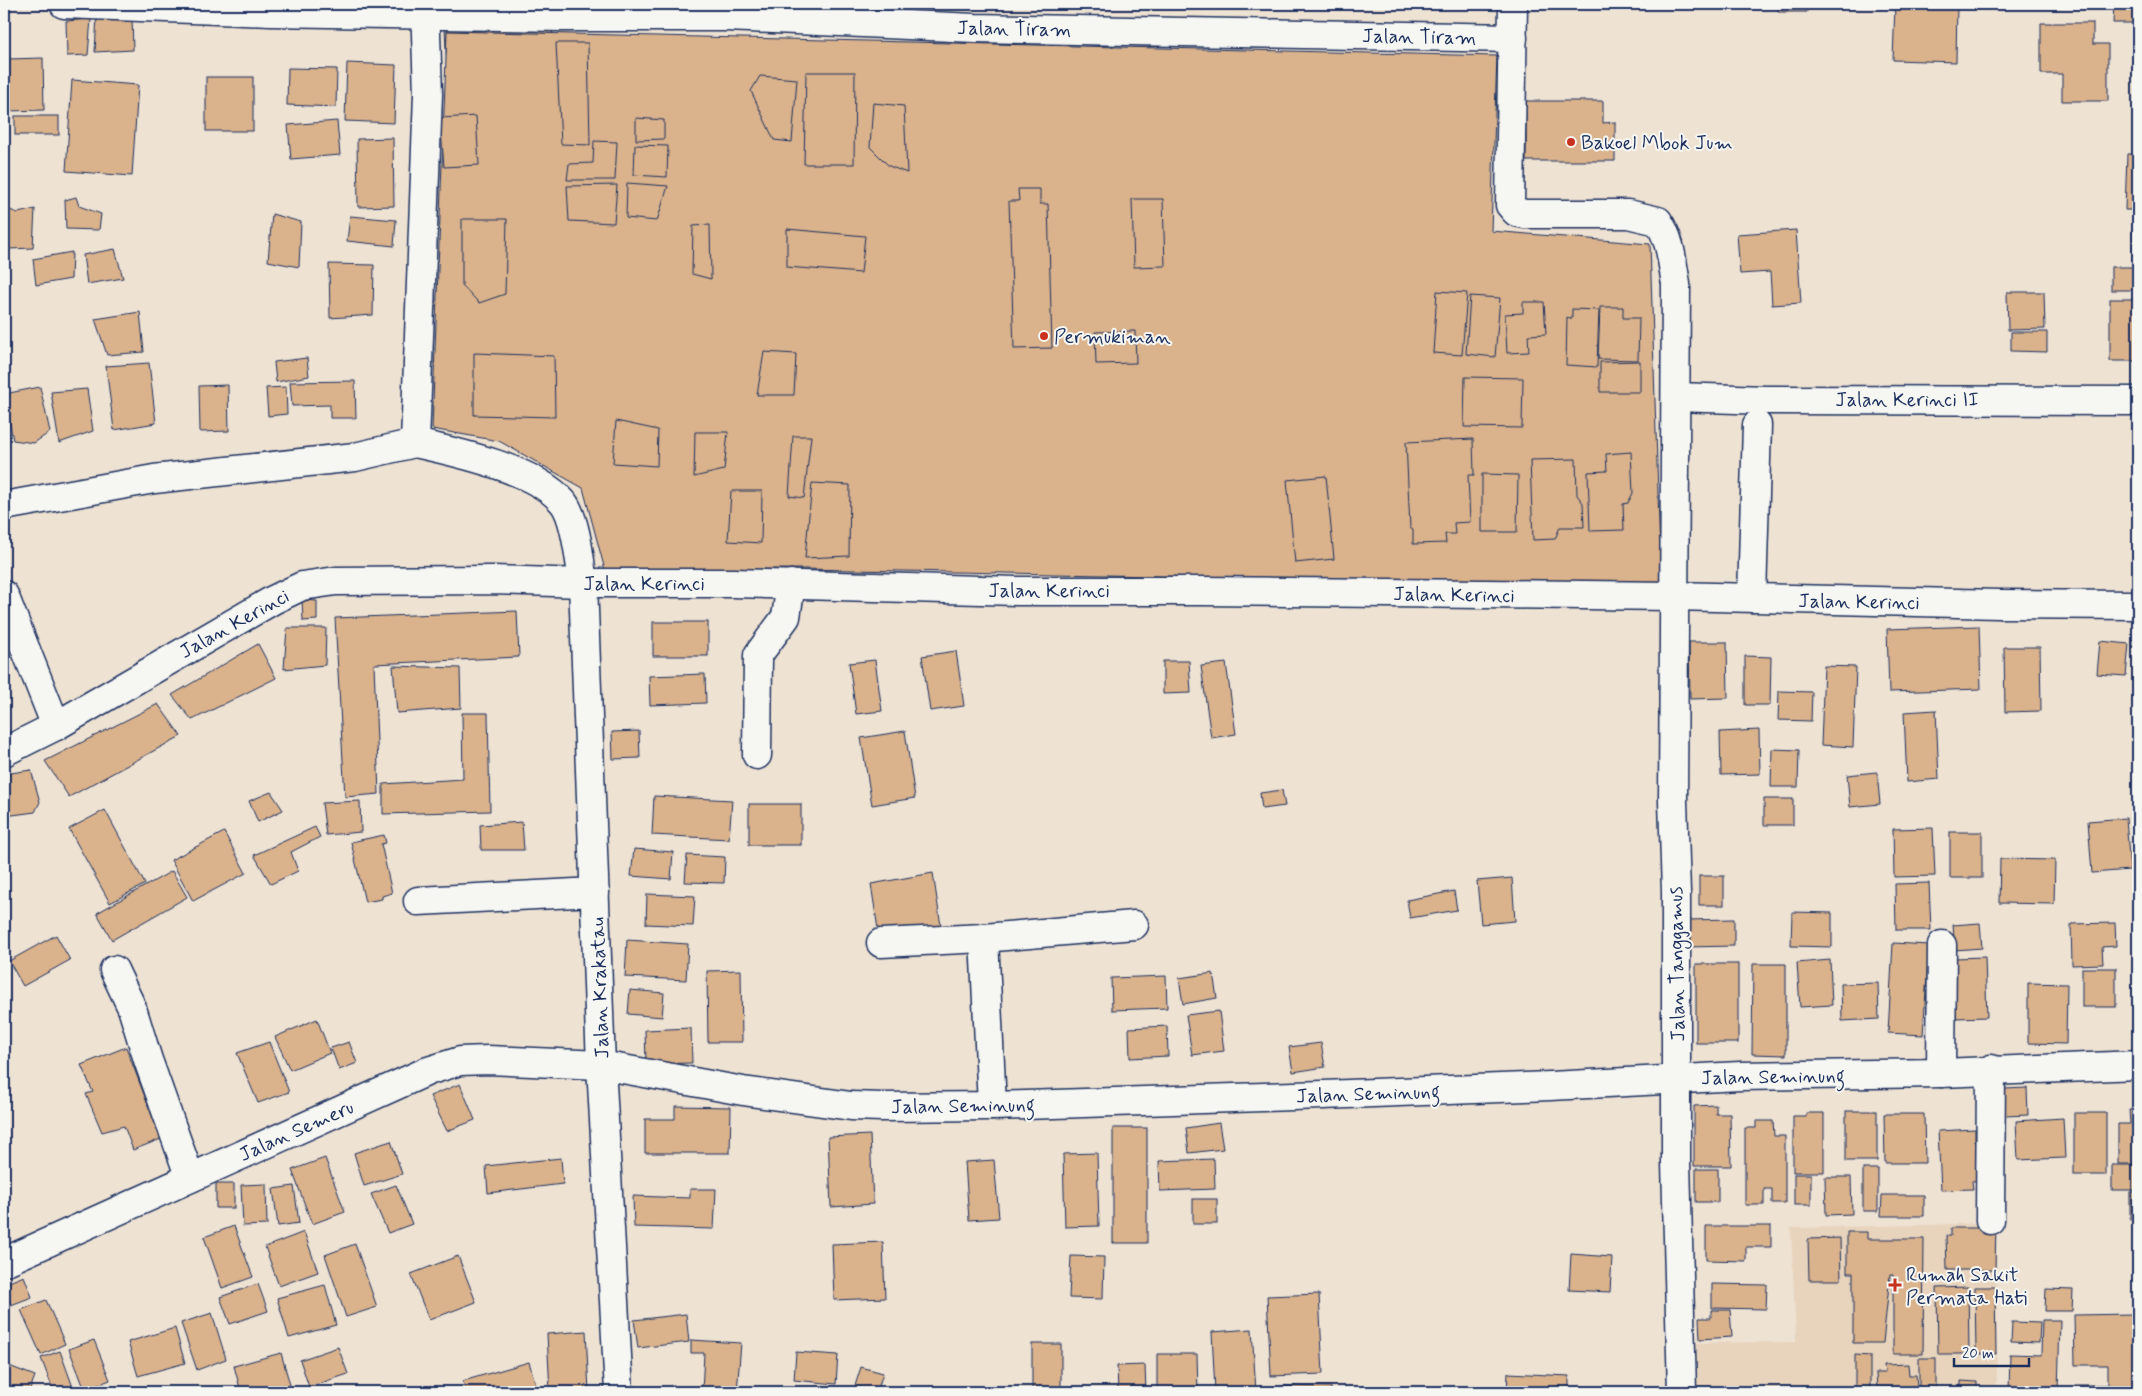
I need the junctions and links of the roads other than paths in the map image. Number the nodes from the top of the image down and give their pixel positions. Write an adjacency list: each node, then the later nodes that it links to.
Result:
1 (64, 4): 3 (street, Jalan Tiram)
2 (1513, 4): 4 (street)
3 (425, 9): 4 (street, Jalan Tiram); 8 (street)
4 (1513, 38): 5 (street, Jalan Tanggamus)
5 (1676, 397): 6 (street, Jalan Kerinci II); 13 (street, Jalan Tanggamus)
6 (2138, 401)
7 (1757, 424): 14 (street)
8 (415, 443): 9 (street); 10 (street, Jalan Krakatau)
9 (4, 506)
10 (583, 583): 11 (street, Jalan Kerinci); 16 (street, Jalan Kerinci); 19 (street, Jalan Krakatau)
11 (791, 584): 13 (street, Jalan Kerinci); 18 (street)
12 (4, 595): 16 (street)
13 (1673, 596): 14 (street, Jalan Kerinci); 30 (street, Jalan Tanggamus)
14 (1752, 598): 15 (street, Jalan Kerinci)
15 (2138, 605)
16 (56, 726): 17 (street, Jalan Kerinci)
17 (4, 752)
18 (757, 755)
19 (595, 892): 20 (street); 27 (street, Jalan Krakatau)
20 (418, 901)
21 (1134, 925): 22 (street)
22 (984, 938): 23 (street); 31 (street)
23 (881, 942)
24 (1942, 946): 29 (street)
25 (114, 970): 32 (street)
26 (2138, 1064): 28 (street, Jalan Seminung)
27 (601, 1065): 31 (street, Jalan Seminung); 32 (street, Jalan Semeru); 35 (street, Jalan Krakatau)
28 (1990, 1069): 29 (street, Jalan Seminung); 33 (street)
29 (1941, 1073): 30 (street, Jalan Seminung)
30 (1677, 1078): 31 (street, Jalan Seminung); 36 (street, Jalan Tanggamus)
31 (992, 1106)
32 (190, 1178): 34 (street, Jalan Semeru)
33 (1990, 1220)
34 (4, 1262)
35 (619, 1392)
36 (1682, 1392)

